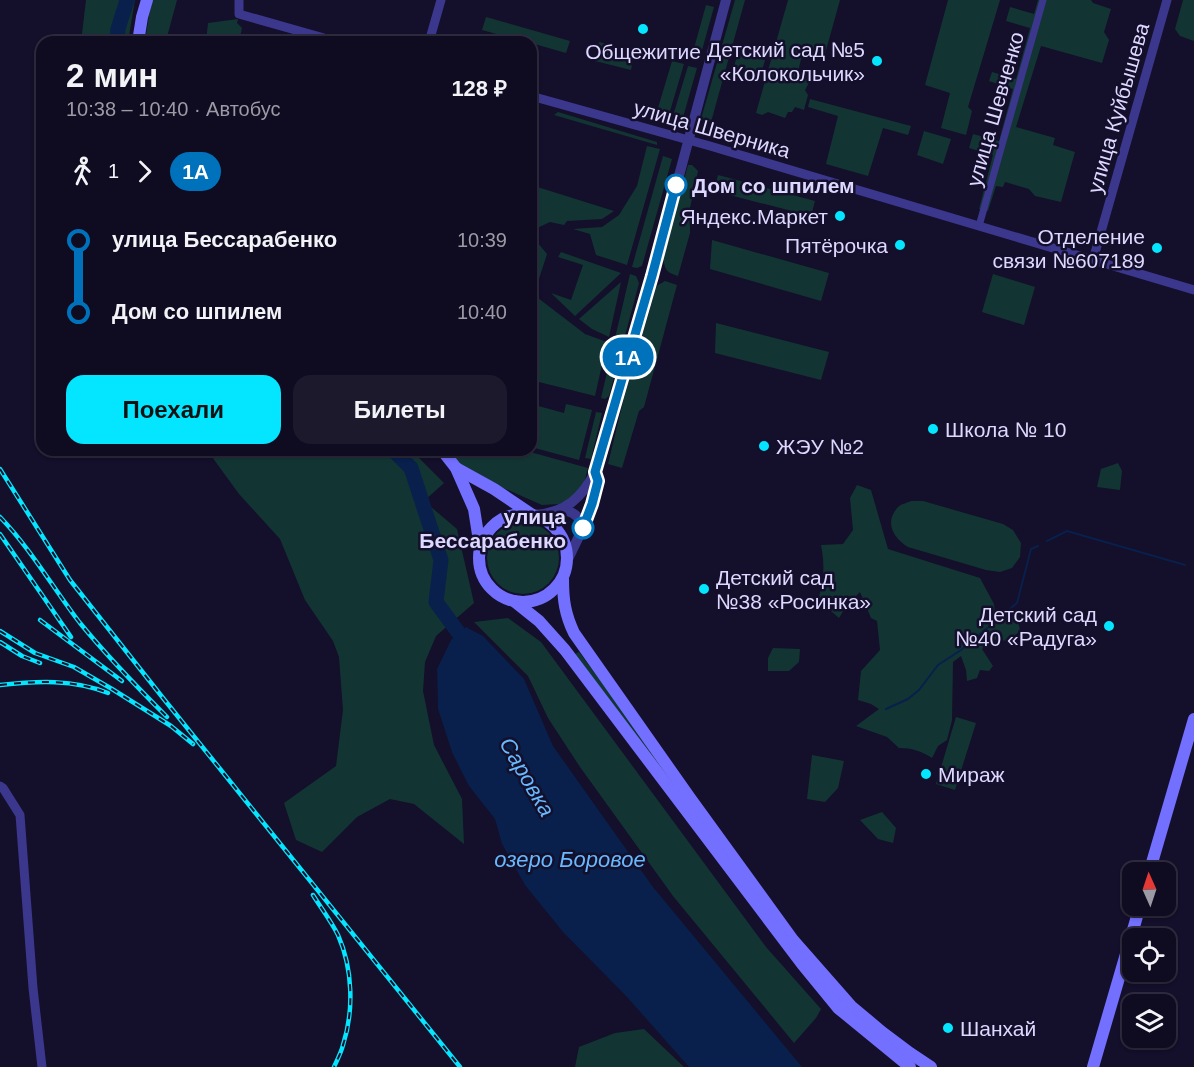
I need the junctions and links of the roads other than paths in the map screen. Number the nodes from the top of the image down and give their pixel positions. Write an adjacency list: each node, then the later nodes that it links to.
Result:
1 (147, 0): 7 (main road)
2 (239, 0): 8 (street)
3 (441, 0): 9 (street)
4 (726, 0): 11 (street)
5 (1043, 0): 12 (street, улица Шевченко)
6 (1167, 0): 13 (street, улица Куйбышева)
7 (139, 36)
8 (317, 36)
9 (431, 36)
10 (537, 98): 11 (street, улица Шверника)
11 (687, 140): 12 (street, улица Шверника); 17 (street)
12 (979, 226): 13 (street, улица Шверника)
13 (1093, 260): 14 (street, улица Шверника)
14 (1194, 290)
15 (446, 456): 16 (main road)
16 (456, 468): 19 (main road); 21 (main road)
17 (595, 472): 18 (street); 20 (street)
18 (560, 510): 19 (street); 20 (street)
19 (533, 514): 21 (main road); 22 (main road)
20 (583, 528): 22 (street)
21 (480, 548): 24 (main road)
22 (568, 560): 23 (main road)
23 (563, 579): 24 (main road); 28 (main road)
24 (514, 602): 28 (main road)
25 (1194, 719): 27 (main road)
26 (0, 786): 30 (street)
27 (1152, 862)
28 (759, 901): 31 (main road); 32 (main road)
29 (1137, 916): 33 (main road)
30 (42, 1067)
31 (910, 1067)
32 (930, 1067)
33 (1093, 1067)

